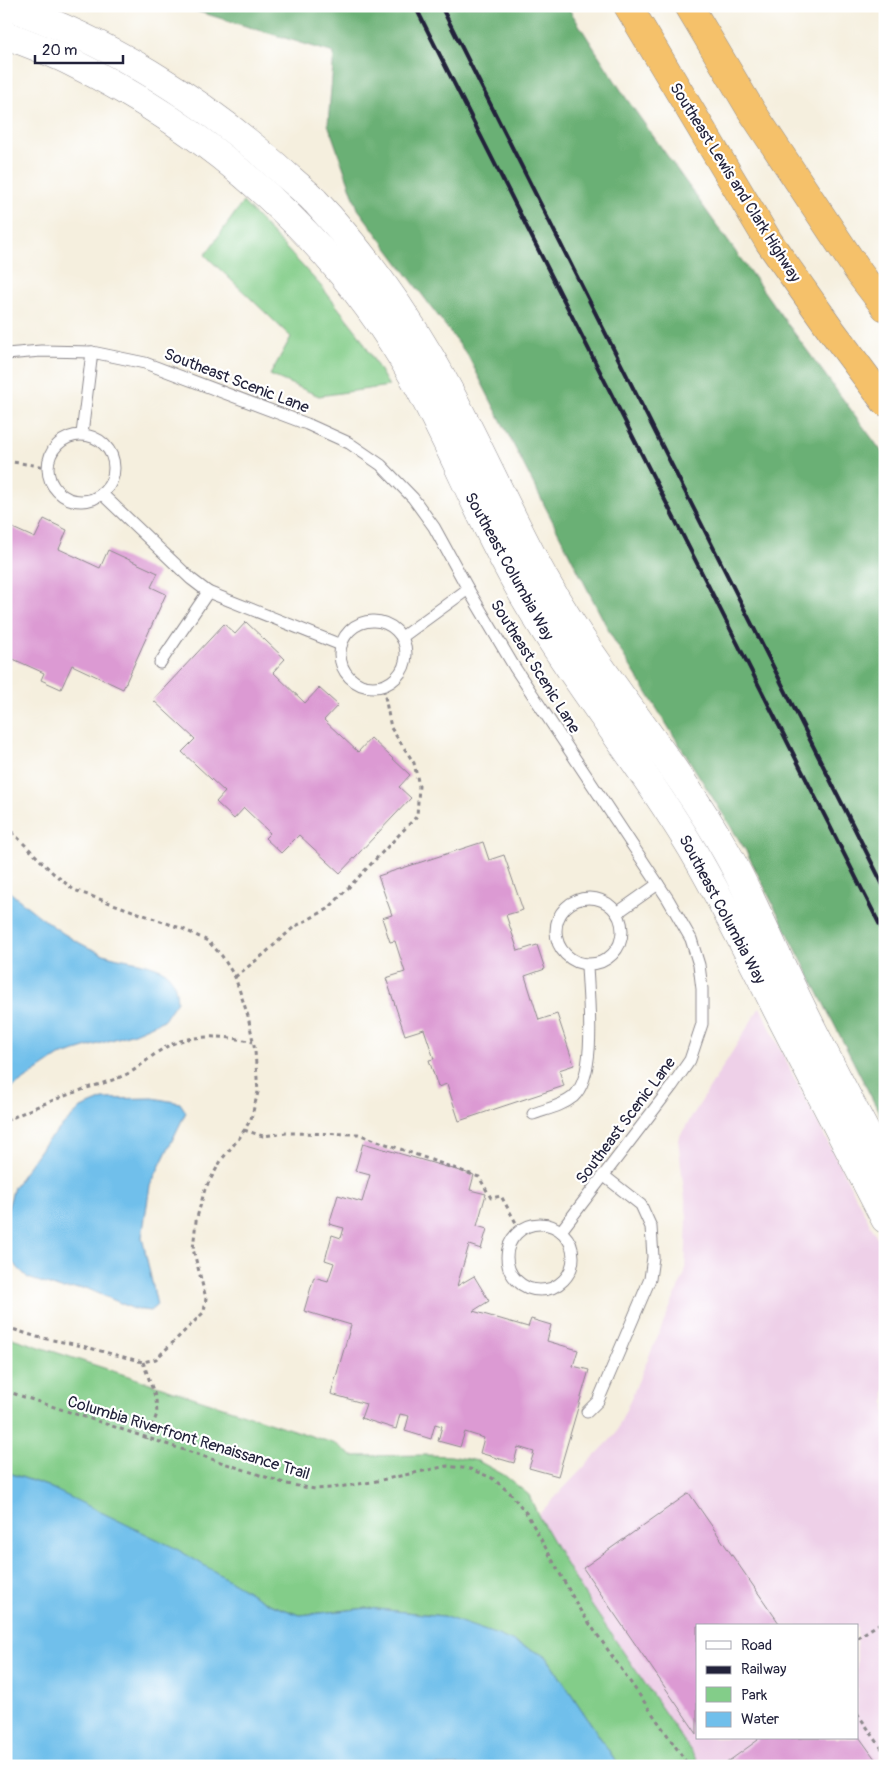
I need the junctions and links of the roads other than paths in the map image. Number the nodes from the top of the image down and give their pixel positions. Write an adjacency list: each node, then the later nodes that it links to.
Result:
1 (7, 6): 20 (street, Southeast Columbia Way)
2 (628, 6): 8 (highway, Southeast Lewis and Clark Highway)
3 (689, 6): 5 (highway)
4 (6, 35): 22 (street, Southeast Columbia Way)
5 (885, 307)
6 (92, 352): 7 (lane, Southeast Scenic Lane); 9 (lane); 11 (lane, Southeast Scenic Lane)
7 (6, 354)
8 (885, 402)
9 (82, 434): 10 (lane); 10 (lane)
10 (102, 494): 12 (lane)
11 (468, 589): 13 (lane); 16 (lane, Southeast Scenic Lane)
12 (208, 592): 14 (lane); 15 (lane)
13 (402, 637): 14 (lane); 14 (lane)
14 (341, 645)
15 (160, 663)
16 (658, 884): 17 (lane); 21 (lane, Southeast Scenic Lane)
17 (617, 913): 18 (lane); 18 (lane)
18 (587, 965): 19 (lane)
19 (533, 1114)
20 (885, 1168)
21 (603, 1175): 23 (lane, Southeast Scenic Lane); 24 (lane)
22 (885, 1219)
23 (561, 1231): 23 (lane)
24 (587, 1412)

